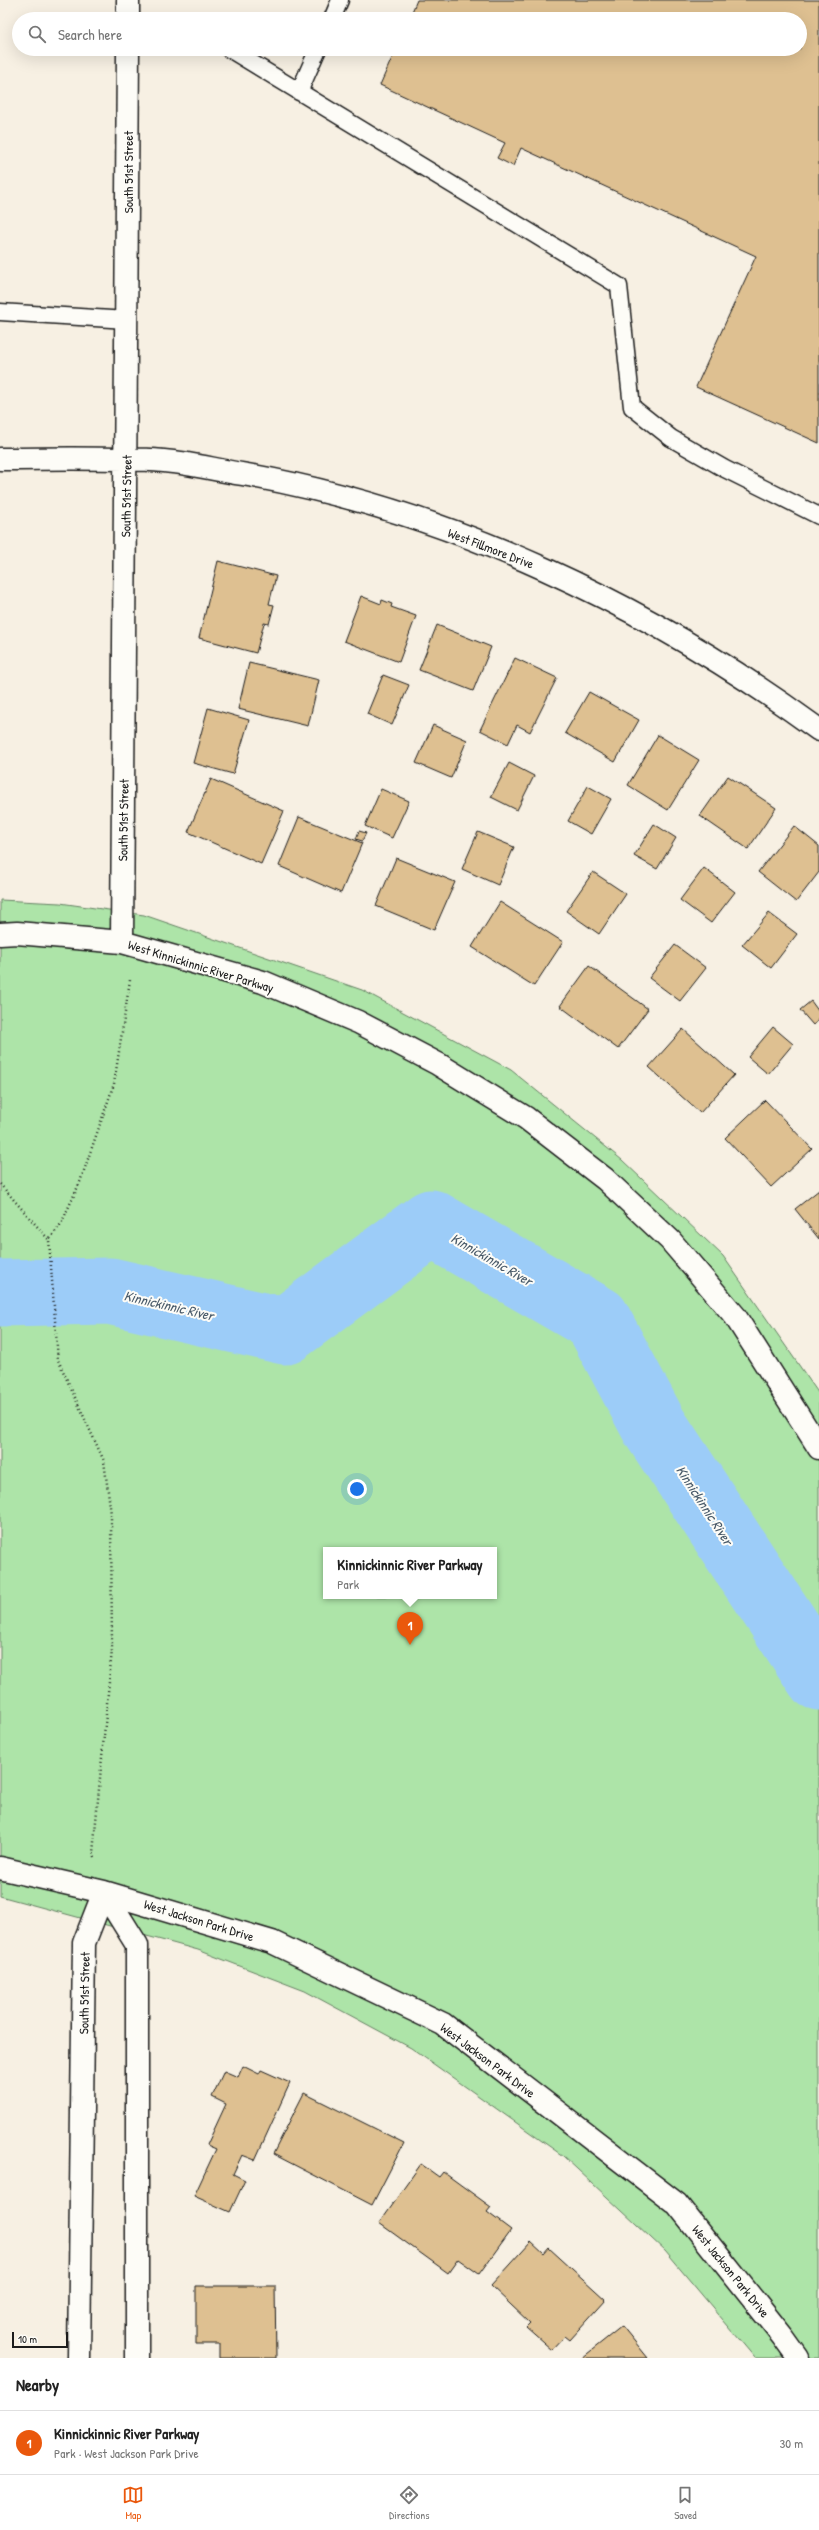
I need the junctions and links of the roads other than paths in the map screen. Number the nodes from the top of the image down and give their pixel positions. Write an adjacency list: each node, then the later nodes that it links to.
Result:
1 (128, 0): 3 (street)
2 (340, 0): 4 (lane)
3 (128, 12)
4 (335, 12)
5 (128, 56): 10 (street, South 51st Street)
6 (240, 56): 8 (lane)
7 (315, 56): 8 (lane)
8 (299, 92): 13 (lane)
9 (0, 312): 10 (lane)
10 (127, 320): 12 (street, South 51st Street)
11 (0, 458): 12 (street, West Fillmore Drive)
12 (126, 460): 14 (street, West Fillmore Drive); 16 (street, South 51st Street)
13 (819, 516)
14 (819, 730)
15 (0, 934): 16 (street, West Kinnickinnic River Parkway)
16 (122, 942): 17 (street, West Kinnickinnic River Parkway)
17 (819, 1448)
18 (0, 1868): 19 (street, West Jackson Park Drive)
19 (104, 1892): 20 (street, South 51st Street); 21 (street); 22 (street, West Jackson Park Drive)
20 (79, 2358)
21 (137, 2358)
22 (798, 2358)

